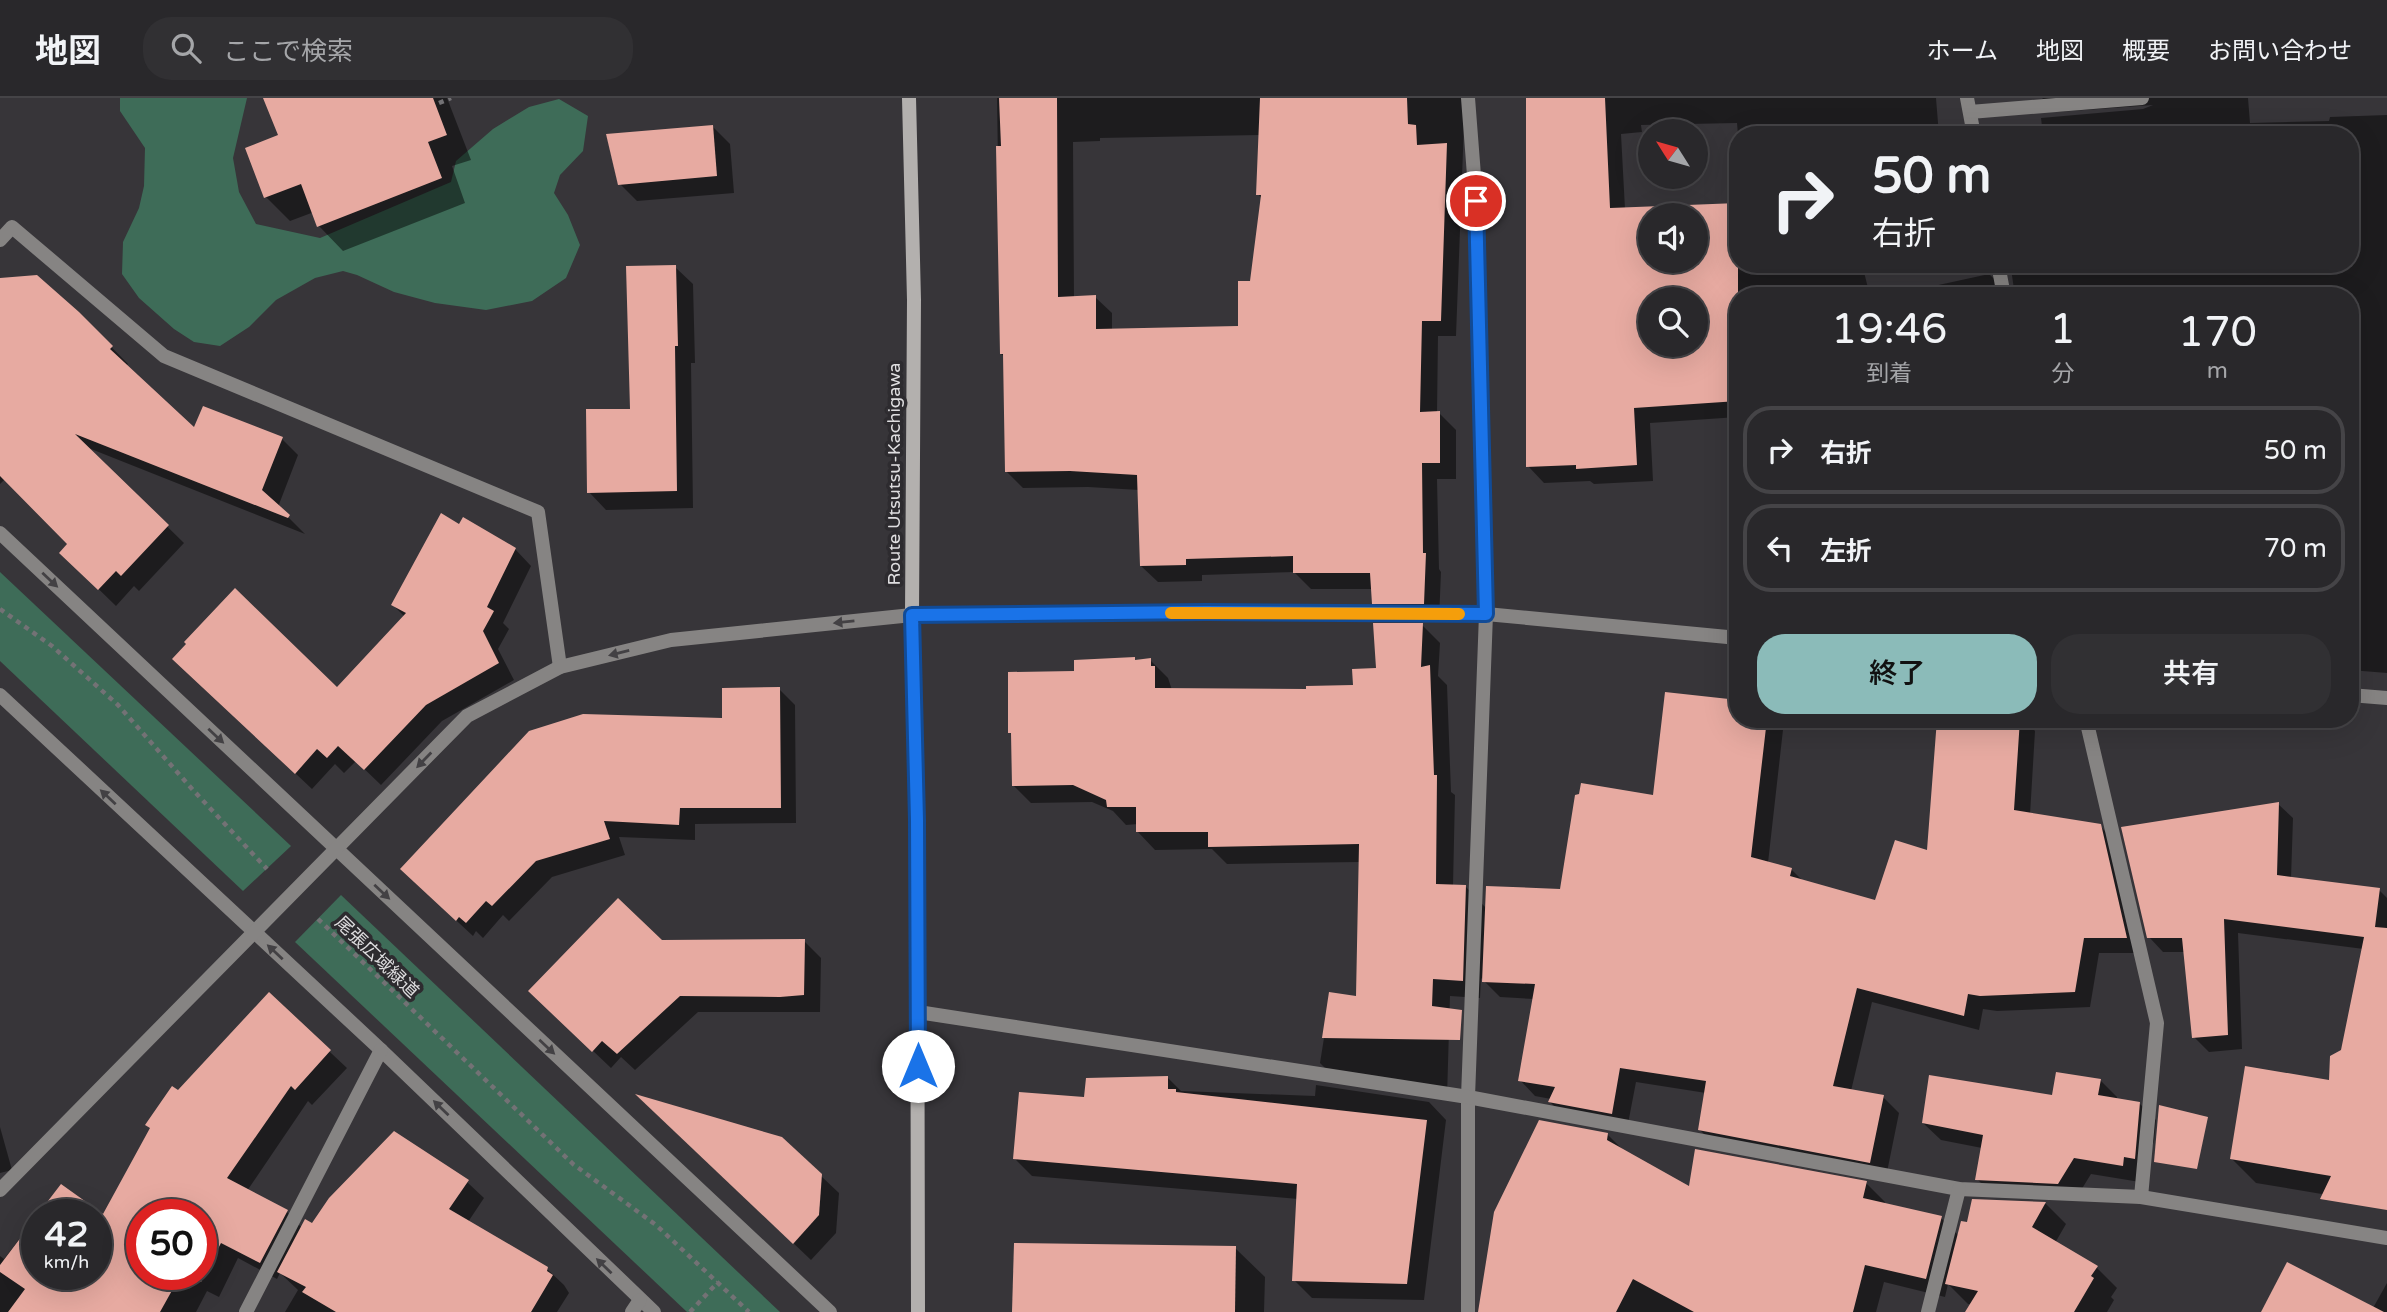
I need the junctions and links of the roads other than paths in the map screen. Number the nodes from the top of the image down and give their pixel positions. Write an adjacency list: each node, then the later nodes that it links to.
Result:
1 (909, 98): 9 (main road, Route Utsutsu-Kachigawa)
2 (1468, 98): 8 (street)
3 (2142, 98): 4 (street)
4 (1968, 105): 5 (street)
5 (1972, 126)
6 (0, 240): 11 (street)
7 (0, 533): 16 (street, one-way to 16)
8 (1486, 614): 9 (street); 10 (street); 20 (street)
9 (912, 615): 11 (street, one-way to 11); 18 (main road, Route Utsutsu-Kachigawa)
10 (1729, 637)
11 (560, 667): 16 (street, one-way to 16)
12 (0, 695): 17 (street, one-way to 12)
13 (2359, 696): 14 (street)
14 (2387, 698)
15 (2088, 728): 23 (street)
16 (337, 850): 17 (street); 28 (street, one-way to 28)
17 (253, 932): 19 (street, one-way to 17); 22 (street)
18 (918, 1012): 20 (street); 29 (main road, Route Utsutsu-Kachigawa)
19 (381, 1050): 25 (street, one-way to 19); 26 (street)
20 (1468, 1097): 21 (street); 30 (street)
21 (1959, 1189): 23 (street); 31 (street)
22 (0, 1190)
23 (2141, 1197): 24 (street)
24 (2387, 1238)
25 (636, 1306): 27 (street)
26 (246, 1312)
27 (654, 1312)
28 (830, 1312)
29 (918, 1312)
30 (1468, 1312)
31 (1928, 1312)

